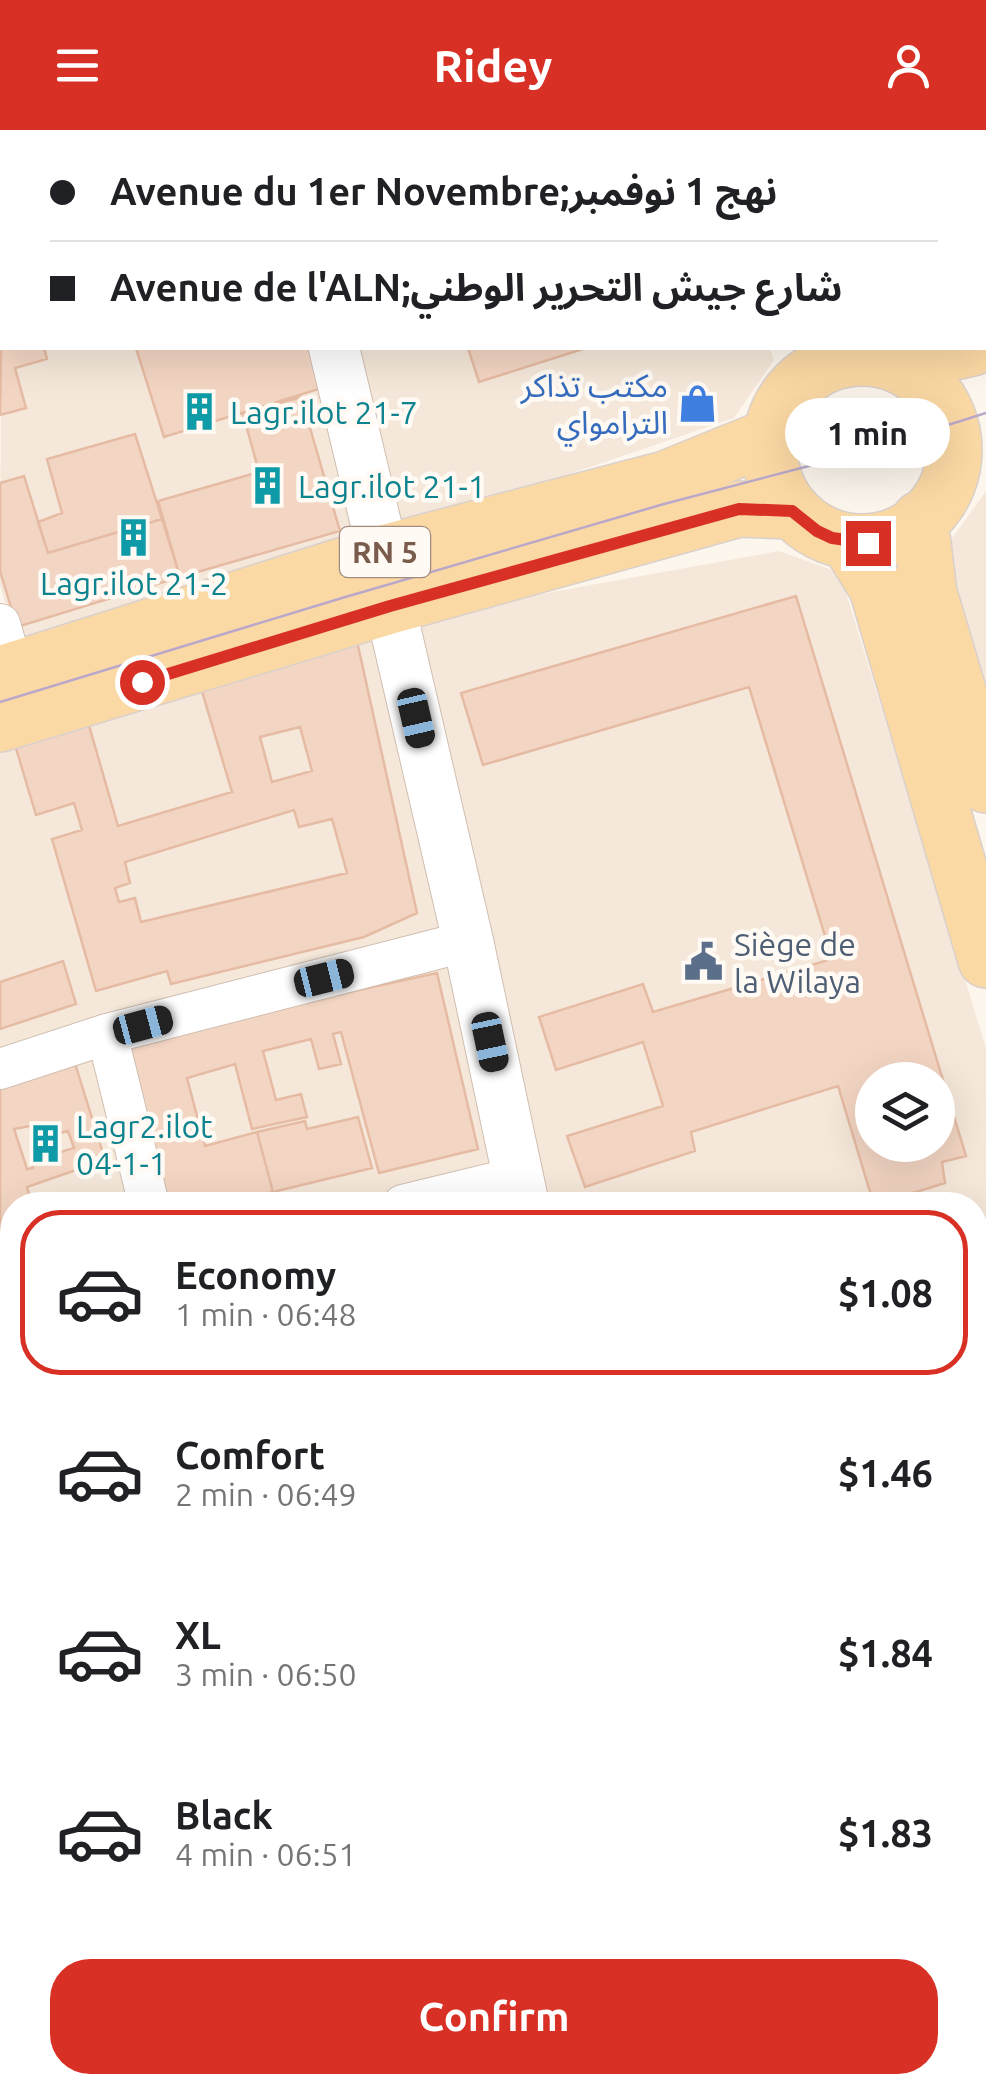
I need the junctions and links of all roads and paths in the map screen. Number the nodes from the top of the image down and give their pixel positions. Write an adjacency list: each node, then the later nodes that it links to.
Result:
1 (334, 350): 10 (street)
2 (950, 350): 3 (main road)
3 (875, 357): 4 (main road); 6 (main road)
4 (804, 363): 5 (main road)
5 (771, 436): 7 (main road); 10 (main road, RN 5)
6 (969, 466): 8 (main road)
7 (792, 511): 9 (main road); 11 (main road, RN 5)
8 (920, 519): 9 (main road); 14 (main road)
9 (848, 542): 15 (main road)
10 (382, 553): 12 (main road, RN 5)
11 (390, 606): 13 (main road, RN 5); 16 (street)
12 (4, 656)
13 (0, 724)
14 (986, 785)
15 (973, 866): 17 (main road)
16 (468, 941): 18 (street); 20 (street)
17 (986, 960)
18 (107, 1034): 19 (street); 21 (street)
19 (0, 1069)
20 (522, 1191)
21 (146, 1192)

